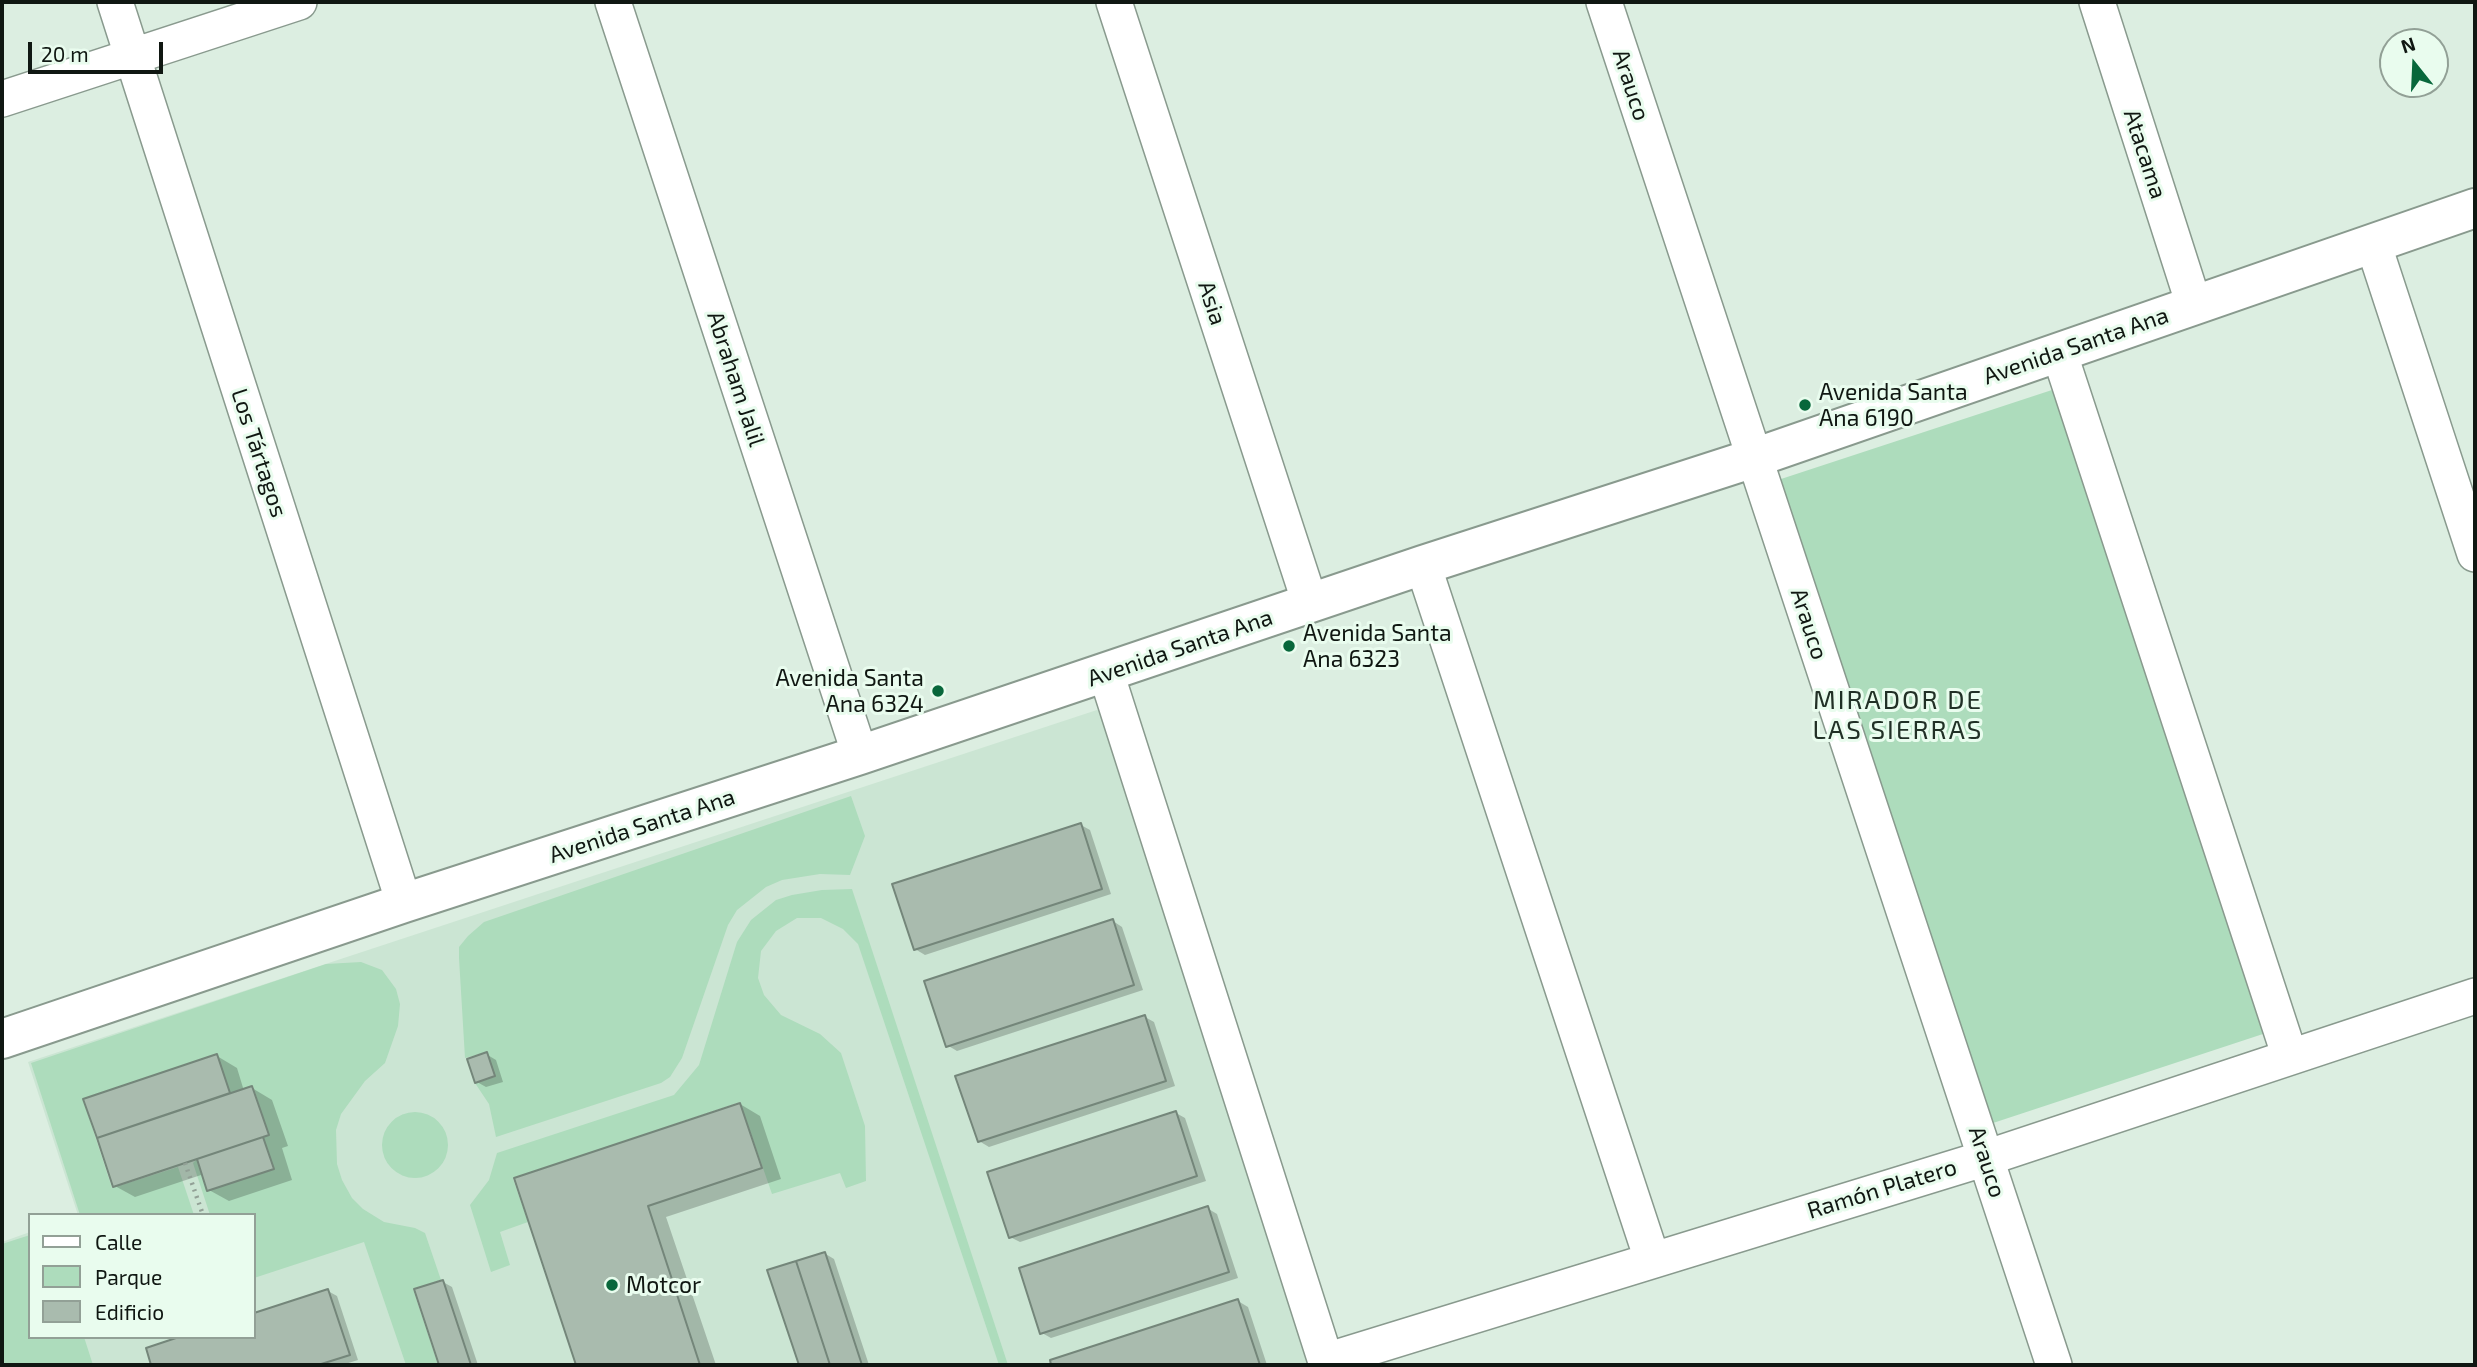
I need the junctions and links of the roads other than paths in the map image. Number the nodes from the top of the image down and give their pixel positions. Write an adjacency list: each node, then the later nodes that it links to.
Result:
1 (115, 2): 7 (street, Los Tártagos)
2 (299, 2): 7 (street)
3 (613, 2): 18 (street, Abraham Jalil)
4 (1114, 2): 16 (street, Asia)
5 (1604, 2): 13 (street, Arauco)
6 (2097, 2): 11 (street, Atacama)
7 (132, 57): 8 (street); 19 (street, Los Tártagos)
8 (2, 99)
9 (2475, 208): 10 (main road, Avenida Santa Ana)
10 (2373, 243): 11 (main road, Avenida Santa Ana); 14 (street)
11 (2194, 305): 12 (main road, Avenida Santa Ana)
12 (2059, 352): 13 (main road, Avenida Santa Ana); 22 (street)
13 (1754, 458): 15 (main road, Avenida Santa Ana); 23 (street, Arauco)
14 (2475, 554)
15 (1423, 565): 16 (main road, Avenida Santa Ana); 24 (street)
16 (1310, 603): 17 (main road, Avenida Santa Ana)
17 (1106, 673): 18 (main road, Avenida Santa Ana); 25 (street)
18 (860, 755): 19 (main road, Avenida Santa Ana)
19 (404, 903): 21 (main road, Avenida Santa Ana)
20 (2475, 996): 22 (street, Ramón Platero)
21 (2, 1039)
22 (2290, 1057): 23 (street, Ramón Platero)
23 (1986, 1157): 24 (street, Ramón Platero); 26 (street, Arauco)
24 (1652, 1259): 25 (street, Ramón Platero)
25 (1326, 1363)
26 (2054, 1365)

